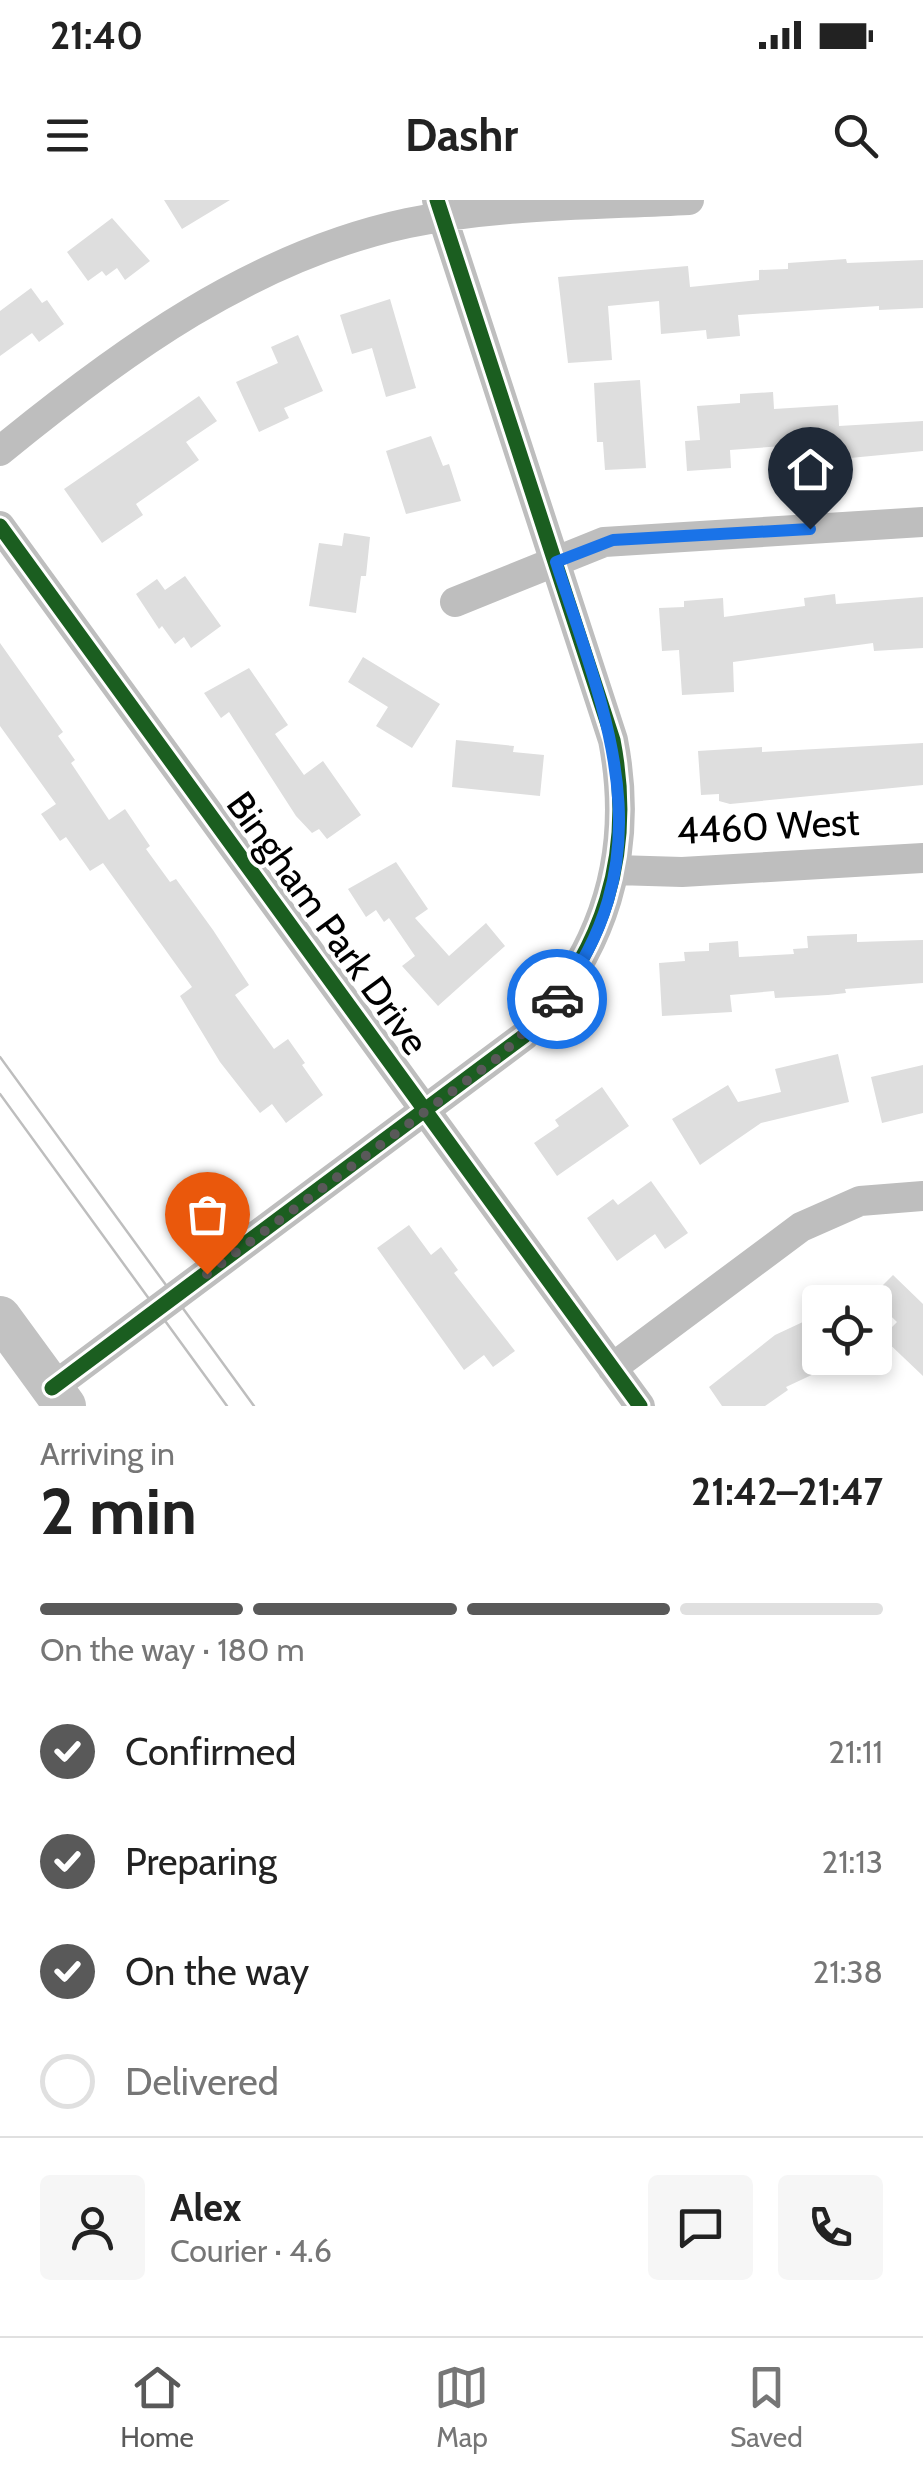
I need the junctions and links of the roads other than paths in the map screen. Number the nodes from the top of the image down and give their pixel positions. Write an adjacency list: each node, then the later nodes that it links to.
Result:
1 (689, 200): 2 (street)
2 (440, 209): 3 (street); 6 (street)
3 (0, 450)
4 (923, 522): 6 (street)
5 (0, 526): 10 (street, Bingham Park Drive)
6 (556, 562): 7 (street); 9 (street)
7 (455, 602)
8 (923, 858): 9 (street, 4460 West)
9 (616, 870): 10 (street)
10 (426, 1112): 13 (street, Bingham Park Drive); 14 (street)
11 (923, 1196): 13 (street)
12 (0, 1317): 14 (main road)
13 (612, 1368): 15 (street, Bingham Park Drive)
14 (58, 1397)
15 (640, 1406)

